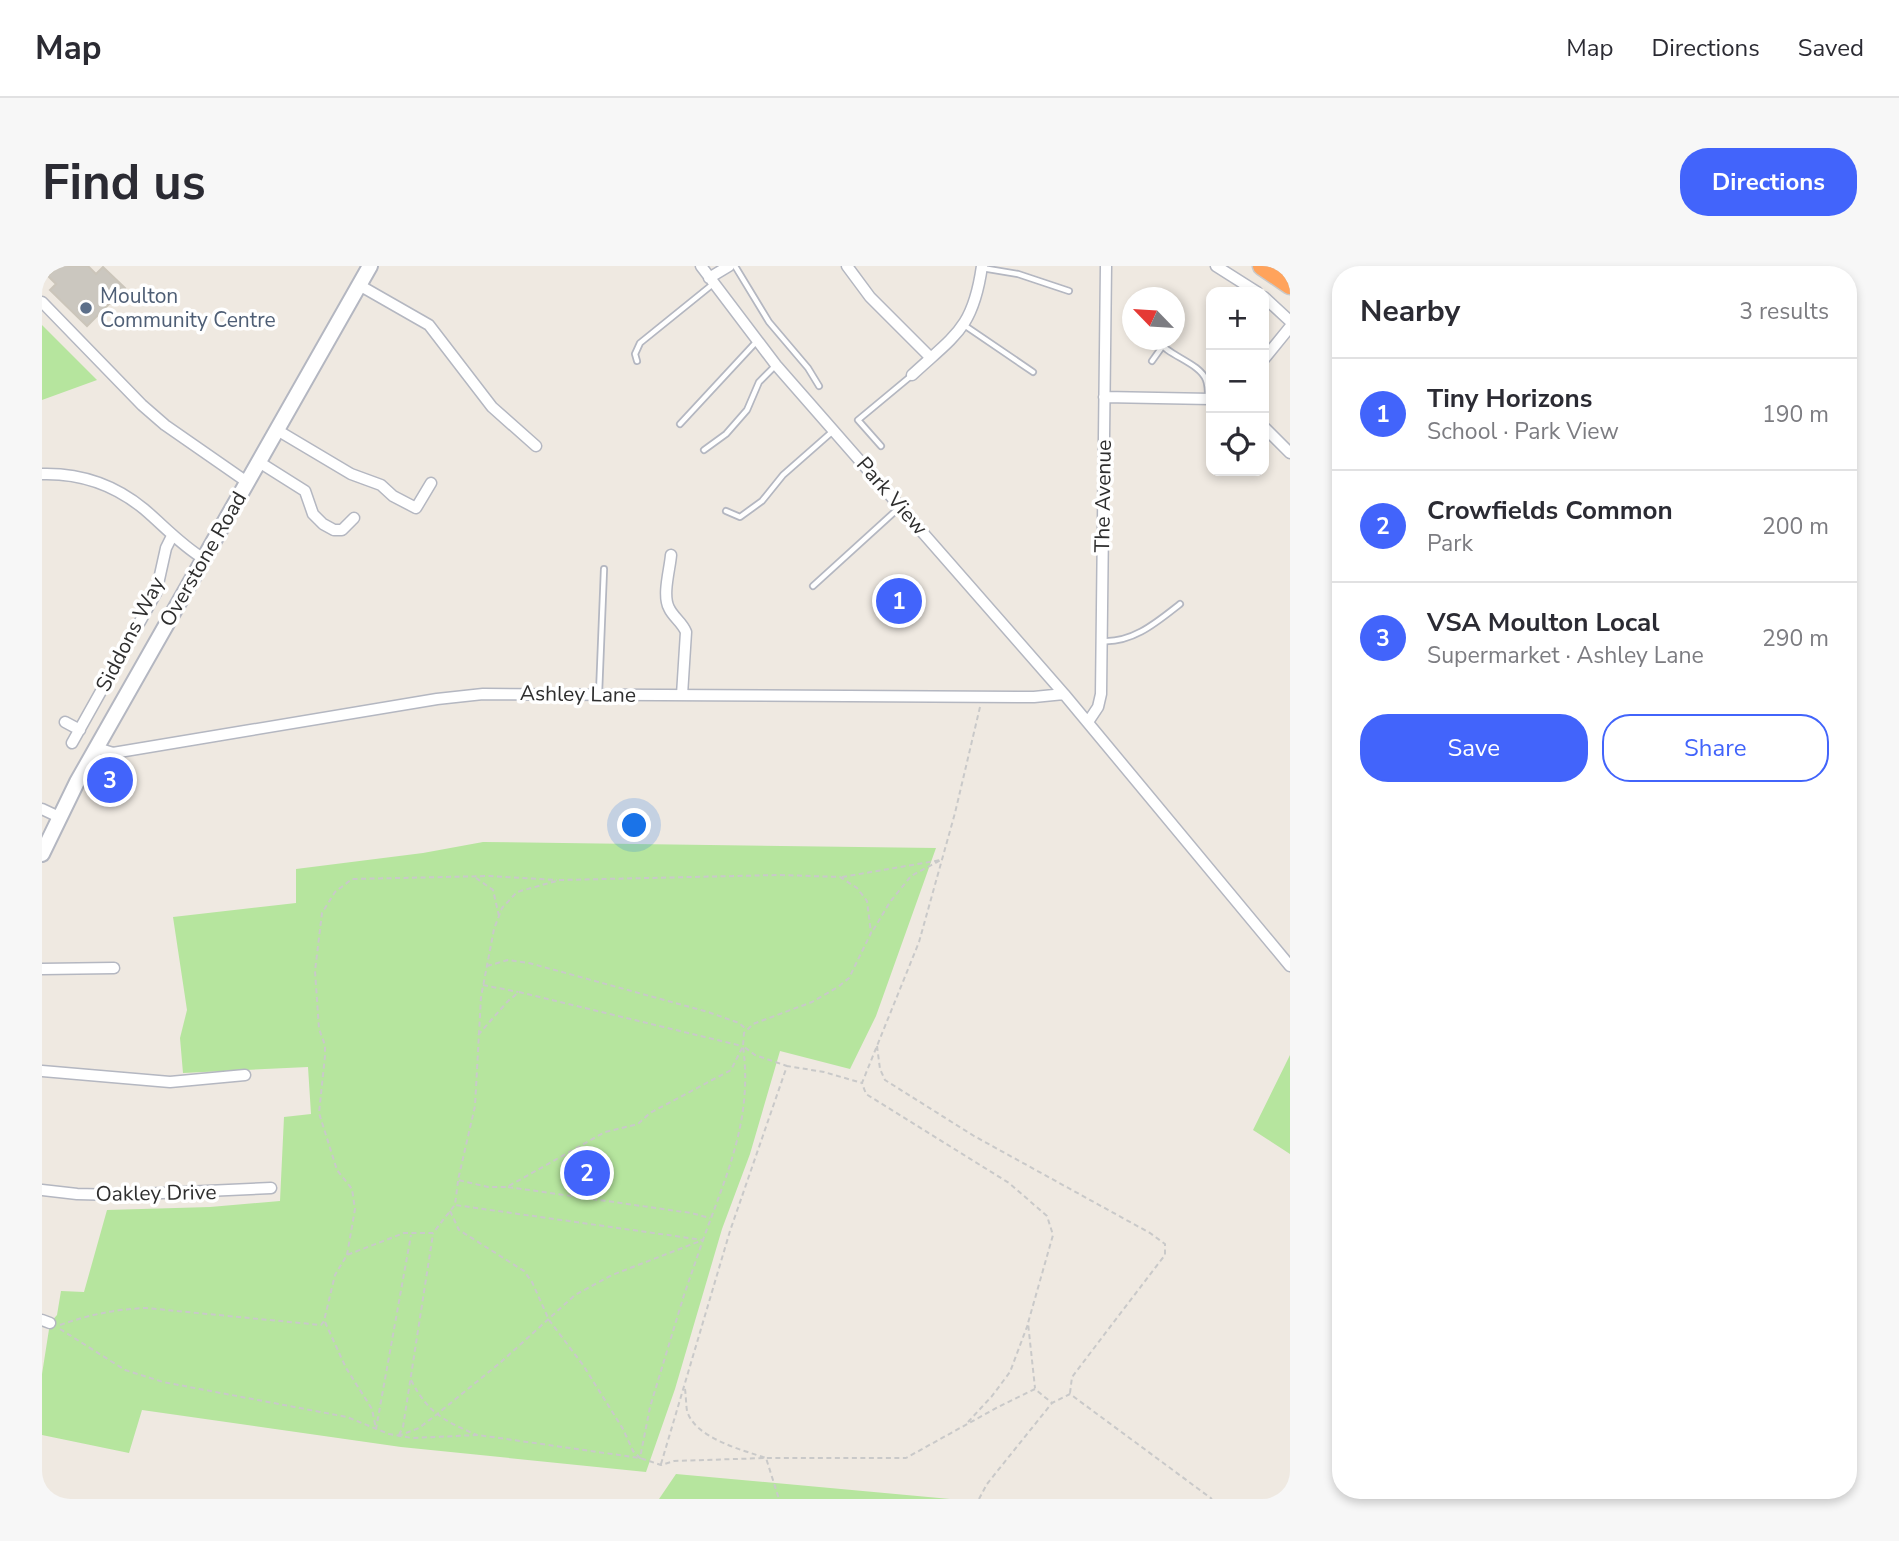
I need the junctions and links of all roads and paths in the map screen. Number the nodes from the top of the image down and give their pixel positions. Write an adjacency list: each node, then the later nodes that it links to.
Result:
1 (370, 266): 11 (street, Overstone Road)
2 (701, 266): 10 (street, Park View)
3 (729, 266): 10 (street)
4 (735, 266): 31 (lane)
5 (847, 266): 24 (street)
6 (1106, 266): 32 (street, The Avenue)
7 (1216, 266): 13 (street)
8 (1262, 266): 12 (highway)
9 (982, 267): 14 (lane); 18 (street)
10 (711, 281): 20 (street, Park View); 25 (lane)
11 (359, 285): 36 (street, Overstone Road); 38 (street)
12 (1290, 285)
13 (1249, 287)
14 (1069, 291)
15 (42, 302): 44 (street)
16 (1269, 302): 17 (street)
17 (1290, 321)
18 (964, 325): 24 (street); 28 (lane)
19 (1290, 327): 23 (street)
20 (757, 341): 27 (street, Park View); 34 (lane)
21 (1160, 350): 26 (lane)
22 (1167, 350): 30 (lane)
23 (1269, 353)
24 (930, 358): 29 (street)
25 (637, 360)
26 (1152, 361)
27 (776, 365): 35 (street, Park View); 40 (lane)
28 (1033, 372)
29 (912, 375): 39 (lane)
30 (1206, 379)
31 (819, 386)
32 (1104, 397): 33 (street); 55 (street, The Avenue)
33 (1206, 399)
34 (680, 425)
35 (834, 429): 46 (street, Park View); 47 (lane)
36 (277, 430): 42 (street, Overstone Road); 45 (street)
37 (1269, 432): 41 (street)
38 (537, 446)
39 (881, 446)
40 (704, 450)
41 (1290, 453)
42 (259, 462): 44 (street, Overstone Road); 48 (street)
43 (42, 474): 49 (street)
44 (247, 482): 51 (street, Overstone Road)
45 (431, 483)
46 (901, 506): 53 (lane); 56 (street, Park View)
47 (726, 511)
48 (354, 518)
49 (172, 536): 51 (street); 62 (street, Siddons Way)
50 (671, 555): 58 (street)
51 (204, 559): 64 (street, Overstone Road)
52 (604, 569): 57 (lane)
53 (813, 586)
54 (1180, 604): 55 (lane)
55 (1101, 641): 61 (street, The Avenue)
56 (1064, 694): 59 (street, Ashley Lane); 61 (street, Park View)
57 (598, 695): 58 (street, Ashley Lane); 64 (street, Ashley Lane)
58 (682, 695): 59 (street, Ashley Lane)
59 (982, 697): 68 (path)
60 (65, 722): 62 (street)
61 (1088, 722): 74 (street, Park View)
62 (80, 730): 63 (street, Siddons Way)
63 (72, 743)
64 (97, 748): 66 (street, Overstone Road)
65 (42, 809): 66 (street)
66 (59, 817): 67 (street, Overstone Road)
67 (42, 854)
68 (942, 860): 70 (path); 73 (path); 82 (path)
69 (474, 877): 71 (path); 72 (path); 98 (path)
70 (840, 877): 71 (path); 73 (path)
71 (560, 880): 72 (path)
72 (499, 917): 75 (path)
73 (871, 933): 80 (path)
74 (1290, 965)
75 (487, 966): 78 (path); 80 (path)
76 (114, 968): 77 (street)
77 (42, 969)
78 (483, 985): 79 (path); 81 (path)
79 (519, 992): 81 (path); 83 (path)
80 (747, 1030): 83 (path)
81 (478, 1035): 88 (path)
82 (877, 1045): 87 (path); 105 (path)
83 (743, 1046): 84 (path); 89 (path); 94 (path)
84 (787, 1066): 87 (path); 103 (path)
85 (42, 1071): 86 (street)
86 (245, 1075)
87 (862, 1083): 101 (path)
88 (458, 1180): 89 (path); 92 (path)
89 (507, 1187): 94 (path)
90 (271, 1188): 91 (street, Oakley Drive)
91 (42, 1190)
92 (455, 1205): 93 (path); 97 (path)
93 (450, 1211): 96 (path); 99 (path)
94 (711, 1218): 97 (path)
95 (411, 1233): 96 (path); 98 (path); 109 (path)
96 (433, 1233): 102 (path)
97 (703, 1240): 99 (path); 112 (path)
98 (347, 1255): 100 (path)
99 (549, 1320): 107 (path); 112 (path)
100 (324, 1321): 109 (path); 109 (path)
101 (1028, 1323): 104 (path); 108 (path)
102 (411, 1379): 107 (path); 111 (path)
103 (685, 1388): 113 (path); 114 (path)
104 (1035, 1389): 106 (path); 108 (path)
105 (1070, 1394): 106 (path); 117 (path)
106 (1052, 1403): 116 (path)
107 (436, 1415): 110 (path); 111 (path)
108 (965, 1425): 113 (path)
109 (376, 1429): 111 (path)
110 (478, 1435): 111 (path); 112 (path)
111 (398, 1436)
112 (640, 1458): 114 (path)
113 (766, 1458): 114 (path); 115 (path)
114 (661, 1465)
115 (779, 1499)
116 (979, 1499)
117 (1212, 1499)

